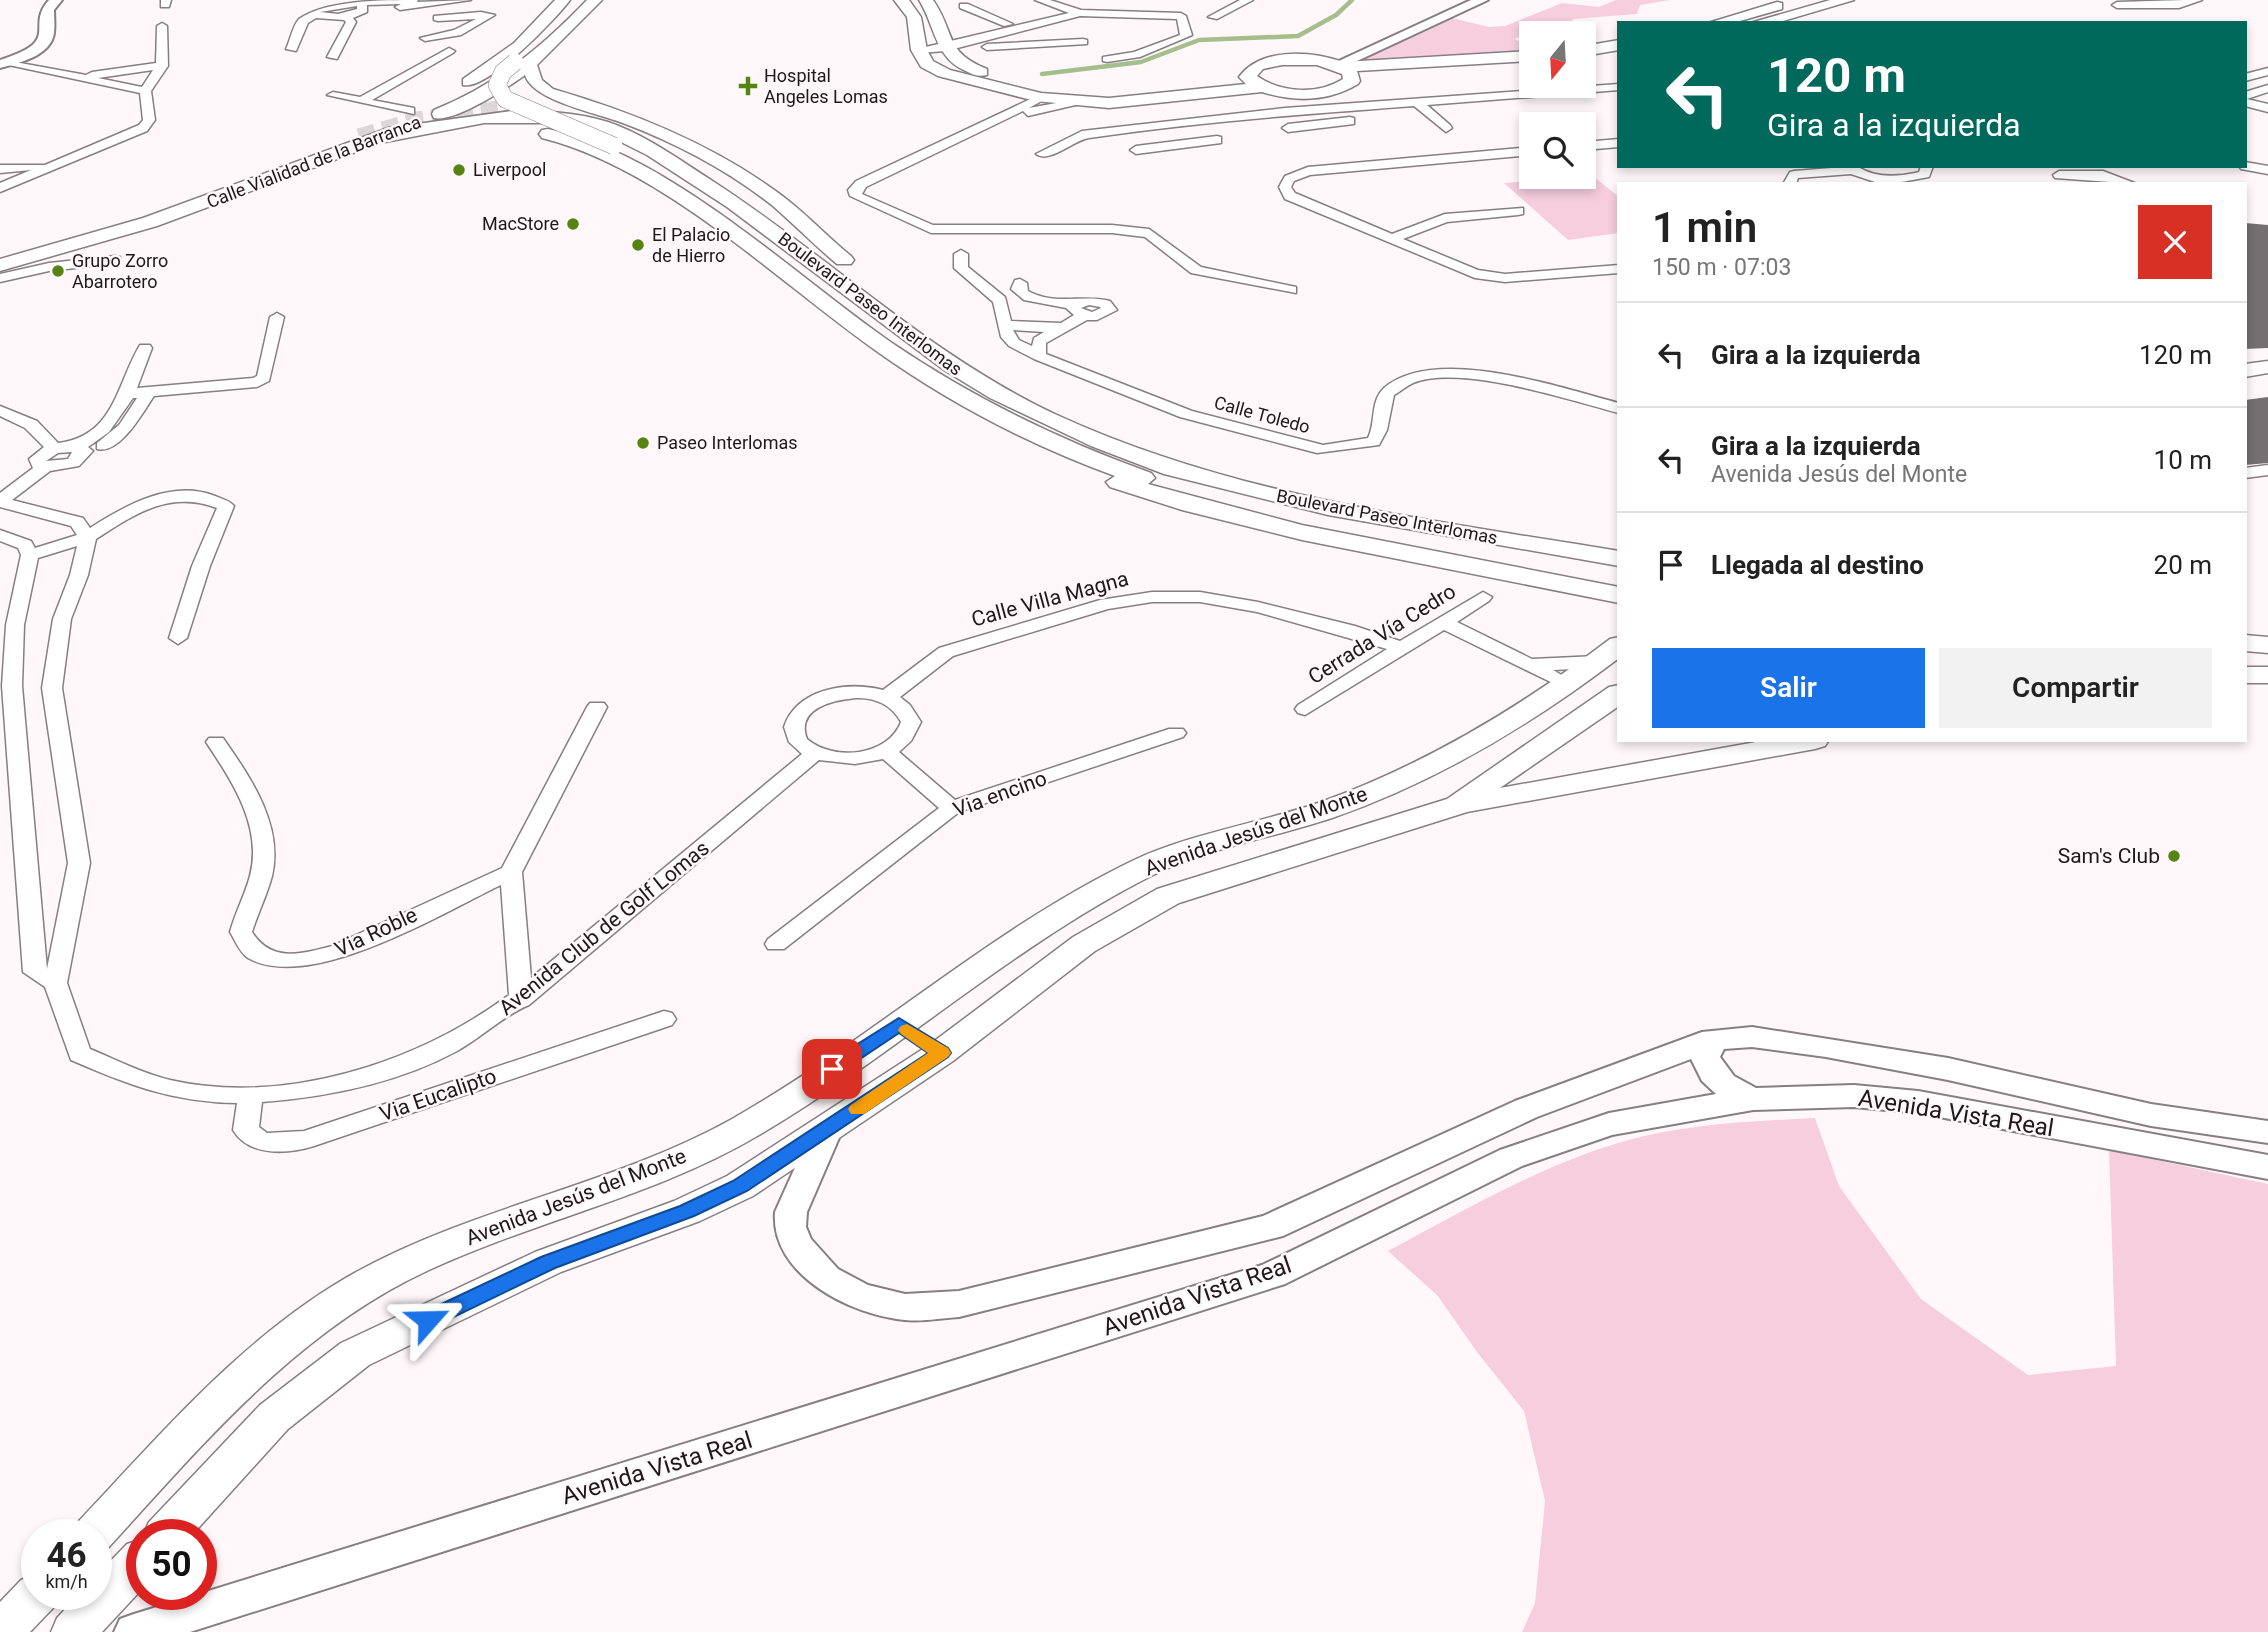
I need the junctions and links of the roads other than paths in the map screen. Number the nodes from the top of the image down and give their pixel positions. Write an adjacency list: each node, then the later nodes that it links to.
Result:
1 (52, 0): 47 (street)
2 (413, 0): 20 (street)
3 (466, 0): 17 (street)
4 (563, 0): 59 (main road, Calle Vialidad de la Barranca)
5 (578, 0): 48 (main road)
6 (595, 0): 48 (main road, Calle Vialidad de la Barranca)
7 (901, 0): 39 (main road)
8 (926, 0): 35 (main road)
9 (1024, 0): 24 (street)
10 (1040, 0): 24 (street)
11 (1248, 0): 27 (street)
12 (1458, 0): 44 (street)
13 (1482, 0): 50 (street)
14 (1801, 0): 29 (main road)
15 (1847, 0): 30 (main road)
16 (2197, 0): 21 (street)
17 (443, 1): 20 (street); 28 (street)
18 (1144, 1): 26 (street)
19 (305, 2): 23 (street)
20 (356, 4): 23 (street); 25 (street)
21 (2117, 5)
22 (964, 6): 31 (street)
23 (316, 11): 25 (street); 37 (street)
24 (1066, 13): 26 (street); 31 (street); 33 (street)
25 (346, 16): 41 (street)
26 (1181, 16): 43 (street)
27 (1213, 16)
28 (438, 19): 28 (street)
29 (1722, 21)
30 (1765, 21)
31 (1008, 24): 35 (street)
32 (162, 26): 49 (street)
33 (974, 41): 34 (street); 35 (street)
34 (1083, 42)
35 (945, 43): 39 (street); 54 (main road)
36 (1617, 45): 38 (main road)
37 (292, 49)
38 (1596, 49)
39 (919, 50): 64 (main road)
40 (449, 51): 65 (street)
41 (333, 57)
42 (1617, 57): 46 (main road)
43 (1107, 59)
44 (1317, 60): 50 (main road); 54 (main road)
45 (1519, 60): 50 (main road)
46 (1596, 60)
47 (4, 63): 52 (street)
48 (523, 64): 63 (main road, Calle Vialidad de la Barranca); 100 (main road, Boulevard Paseo Interlomas); 101 (main road, bridge)
49 (163, 66): 52 (street); 57 (street)
50 (1344, 69): 58 (main road)
51 (2268, 71): 53 (street)
52 (71, 77): 57 (street)
53 (2247, 77)
54 (1254, 82): 60 (main road); 67 (main road)
55 (1617, 87): 66 (street)
56 (2268, 88): 62 (street)
57 (145, 91): 87 (street)
58 (1321, 92): 60 (main road); 69 (street)
59 (452, 93): 63 (main road); 73 (main road, Calle Vialidad de la Barranca)
60 (1289, 93): 72 (street)
61 (333, 95): 65 (street)
62 (2247, 95)
63 (481, 96): 81 (main road, Calle Vialidad de la Barranca)
64 (1041, 99): 67 (main road); 75 (street)
65 (363, 100): 73 (street)
66 (1416, 101): 69 (street); 80 (street)
67 (1078, 103): 75 (street)
68 (2247, 103): 70 (street)
69 (1336, 107): 72 (street)
70 (2268, 108)
71 (498, 109): 100 (main road)
72 (1306, 110): 74 (street)
73 (410, 111): 99 (main road, Calle Vialidad de la Barranca)
74 (1285, 112): 77 (street); 78 (street)
75 (1002, 120): 112 (street)
76 (1350, 121): 78 (street)
77 (1196, 122): 84 (street); 86 (street)
78 (1301, 126): 79 (street)
79 (1288, 128)
80 (1446, 128)
81 (368, 138): 99 (main road); 103 (main road, Boulevard Paseo Interlomas); 107 (main road, Calle Vialidad de la Barranca); 109 (main road)
82 (1617, 143): 83 (street)
83 (1596, 145)
84 (1135, 149)
85 (1519, 151): 102 (street)
86 (1042, 154)
87 (55, 166): 91 (street); 97 (street)
88 (2247, 166): 93 (street)
89 (1850, 168): 90 (street); 94 (street)
90 (1926, 168)
91 (0, 169)
92 (2054, 170): 95 (street); 96 (street)
93 (2268, 170)
94 (1789, 182)
95 (2068, 182)
96 (2124, 182)
97 (0, 188)
98 (1518, 211): 102 (street)
99 (124, 218): 104 (main road, Calle Vialidad de la Barranca)
100 (797, 221): 138 (main road, Boulevard Paseo Interlomas)
101 (737, 223): 103 (main road); 109 (main road)
102 (1392, 239): 108 (street)
103 (797, 249): 140 (main road, Boulevard Paseo Interlomas)
104 (0, 252)
105 (961, 254): 114 (street, Calle Toledo)
106 (115, 260): 110 (street)
107 (0, 265)
108 (1617, 269)
109 (793, 277): 141 (main road)
110 (0, 278)
111 (1020, 283): 115 (street)
112 (1291, 290)
113 (276, 317): 122 (street)
114 (1006, 325): 115 (street); 117 (street, Calle Toledo)
115 (1062, 327): 117 (street)
116 (145, 348): 123 (street)
117 (1039, 356): 124 (street, Calle Toledo)
118 (2268, 368): 119 (main road)
119 (2247, 370)
120 (2268, 385): 121 (main road)
121 (2247, 388)
122 (148, 393): 123 (street); 127 (street)
123 (128, 394): 126 (street)
124 (1617, 408)
125 (0, 411): 128 (street)
126 (108, 428): 127 (street); 130 (street)
127 (125, 428): 130 (street)
128 (33, 429): 129 (street); 131 (street)
129 (53, 449): 130 (street); 131 (street)
130 (79, 452): 131 (street)
131 (42, 465): 135 (street)
132 (2268, 470): 134 (street)
133 (1084, 471): 142 (main road)
134 (2247, 473)
135 (0, 501): 137 (street)
136 (0, 535): 139 (street)
137 (88, 537): 139 (street); 147 (street); 174 (street)
138 (1617, 538)
139 (30, 555): 174 (street, Avenida Club de Golf Lomas)
140 (1617, 559)
141 (1617, 579)
142 (1617, 594)
143 (1483, 597): 144 (street, Cerrada Vía Cedro)
144 (1443, 622): 150 (street, Cerrada Vía Cedro); 154 (street)
145 (2247, 625): 146 (main road)
146 (2268, 627)
147 (178, 638)
148 (2247, 643): 149 (main road)
149 (2268, 645)
150 (1401, 648): 158 (street, Calle Villa Magna); 161 (street, Cerrada Vía Cedro)
151 (1609, 653): 154 (street); 157 (main road, Avenida Jesús del Monte)
152 (2247, 661): 153 (main road)
153 (2268, 661)
154 (1529, 665): 157 (street)
155 (2247, 675): 156 (main road)
156 (2268, 675)
157 (1567, 684): 169 (main road, Avenida Jesús del Monte)
158 (887, 697): 166 (street); 167 (street)
159 (1615, 701): 169 (main road); 170 (main road, Avenida Jesús del Monte)
160 (597, 707): 172 (street)
161 (1304, 709)
162 (1176, 733): 171 (street, Via encino)
163 (215, 742): 172 (street, Via Roble)
164 (1691, 742): 168 (main road)
165 (1805, 742): 168 (main road)
166 (885, 750): 167 (street); 171 (street)
167 (815, 753): 175 (street, Avenida Club de Golf Lomas)
168 (1671, 764): 170 (main road)
169 (1404, 778): 177 (main road, Avenida Jesús del Monte)
170 (1457, 805): 179 (main road, Avenida Jesús del Monte)
171 (952, 808): 173 (street, Via encino)
172 (511, 872): 175 (street)
173 (776, 944)
174 (55, 983): 180 (street, Avenida Club de Golf Lomas)
175 (521, 999): 180 (street, Avenida Club de Golf Lomas)
176 (664, 1019): 180 (street, Via Eucalipto)
177 (899, 1024): 179 (main road); 185 (main road, Avenida Jesús del Monte)
178 (1713, 1039): 181 (street); 182 (street, Avenida Vista Real); 183 (street, Avenida Vista Real)
179 (942, 1053): 182 (main road, Avenida Jesús del Monte)
180 (250, 1095)
181 (1753, 1099): 184 (street, Avenida Vista Real); 191 (street, Avenida Vista Real)
182 (826, 1131): 186 (main road, Avenida Jesús del Monte)
183 (2268, 1132)
184 (2268, 1167)
185 (108, 1519)
186 (179, 1519)
187 (126, 1575): 190 (main road)
188 (22, 1610): 189 (main road)
189 (1, 1632)
190 (73, 1632)
191 (134, 1632)

